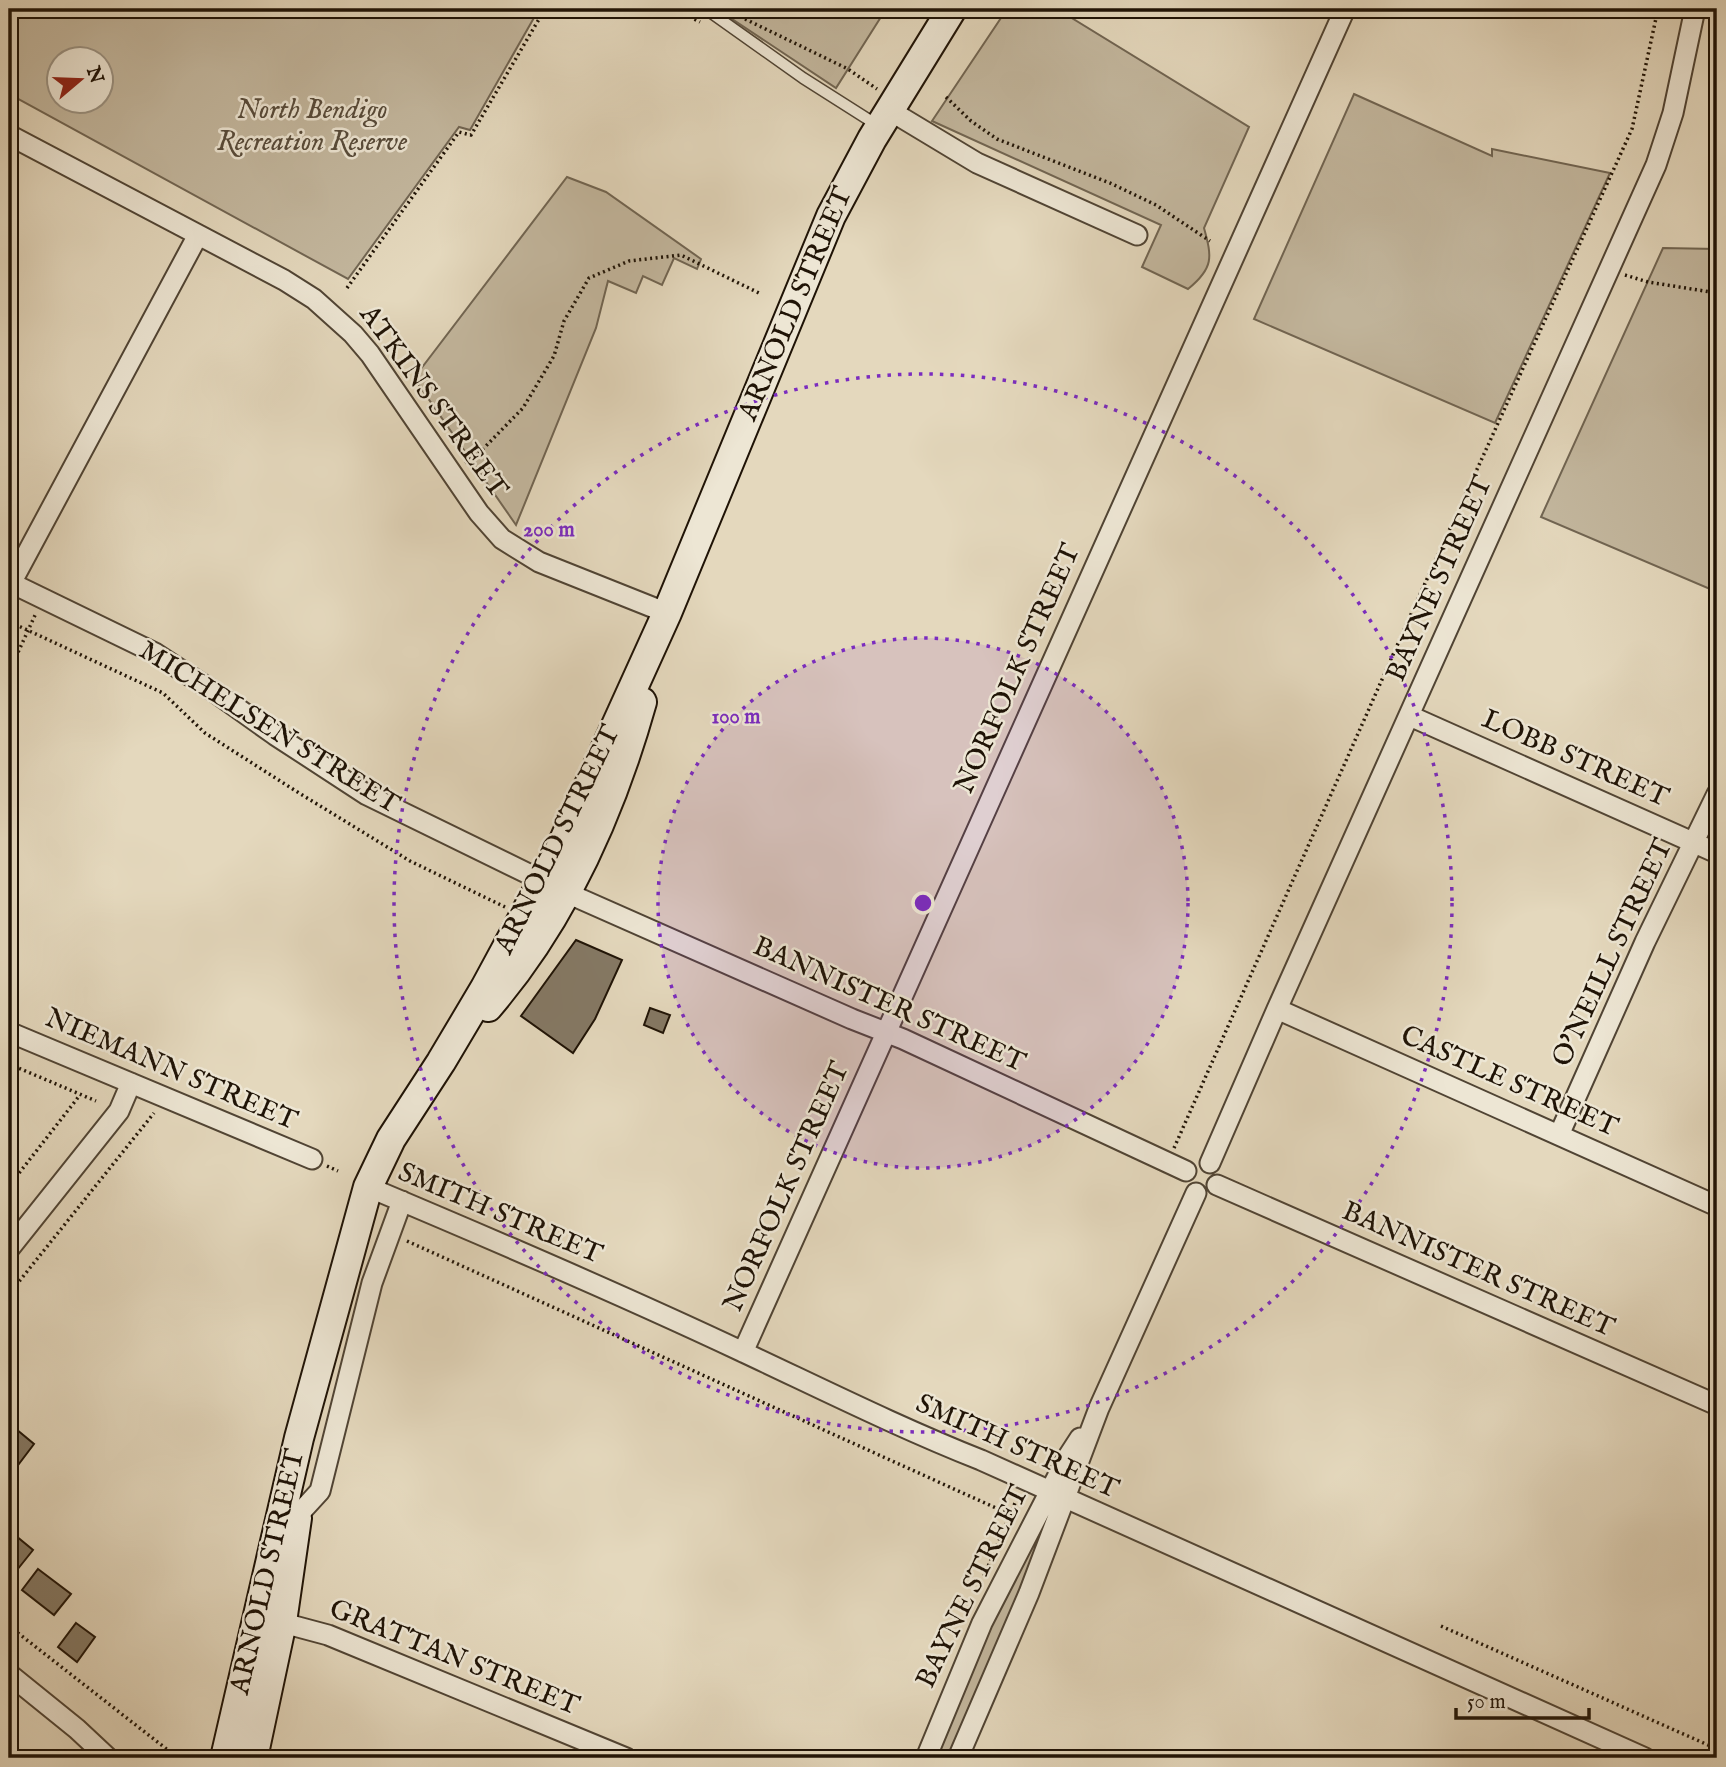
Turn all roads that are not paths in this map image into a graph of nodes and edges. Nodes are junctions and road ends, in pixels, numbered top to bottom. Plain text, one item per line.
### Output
1 (951, 9) edge
2 (1345, 9) edge
3 (1695, 9) edge
4 (710, 12) dead end
5 (888, 112) junction
6 (9, 135) edge
7 (198, 235) junction
8 (1137, 235) dead end
9 (9, 584) edge
10 (667, 613) junction
11 (1410, 716) junction
12 (1717, 794) edge
13 (1695, 843) junction
14 (1717, 853) edge
15 (555, 887) junction
16 (1277, 1009) junction
17 (9, 1032) edge
18 (887, 1033) junction
19 (131, 1083) junction
20 (1559, 1135) junction
21 (312, 1159) dead end
22 (1210, 1163) junction
23 (1186, 1171) junction
24 (1217, 1185) junction
25 (368, 1187) junction
26 (1196, 1193) junction
27 (402, 1201) junction
28 (1717, 1206) edge
29 (9, 1250) edge
30 (743, 1352) junction
31 (315, 1387) junction
32 (1717, 1405) edge
33 (1058, 1495) junction
34 (298, 1515) junction
35 (271, 1620) junction
36 (9, 1674) edge
37 (108, 1758) edge
38 (225, 1758) edge
39 (253, 1758) edge
40 (626, 1758) edge
41 (926, 1758) edge
42 (958, 1758) edge
43 (1645, 1758) edge

1 - 5 main road, ARNOLD STREET
2 - 18 street, NORFOLK STREET
3 - 11 street, BAYNE STREET
4 - 5 lane
5 - 8 street
5 - 10 main road, ARNOLD STREET
6 - 7 street, ATKINS STREET
7 - 9 street
7 - 10 street, ATKINS STREET
9 - 15 street, MICHELSEN STREET
10 - 15 main road, ARNOLD STREET
11 - 13 street, LOBB STREET
11 - 16 street, BAYNE STREET
12 - 13 street, O'NEILL STREET
13 - 14 street, LOBB STREET
13 - 20 street, O'NEILL STREET
15 - 18 street, BANNISTER STREET
15 - 25 main road, ARNOLD STREET
16 - 20 street, CASTLE STREET
16 - 22 street, BAYNE STREET
17 - 19 street, NIEMANN STREET
18 - 23 street, BANNISTER STREET
18 - 30 street, NORFOLK STREET
19 - 21 street, NIEMANN STREET
19 - 29 street
20 - 28 street, CASTLE STREET
22 - 23 street
22 - 24 street
23 - 26 street
24 - 26 street
24 - 32 street, BANNISTER STREET
25 - 27 street, SMITH STREET
25 - 31 main road, ARNOLD STREET
26 - 33 street, BAYNE STREET
27 - 30 street, SMITH STREET
27 - 34 street, ARNOLD STREET
30 - 33 street, SMITH STREET
31 - 34 main road, ARNOLD STREET
31 - 35 main road, ARNOLD STREET
33 - 41 street, BAYNE STREET
33 - 42 street, BAYNE STREET
33 - 43 street, SMITH STREET
34 - 35 main road, ARNOLD STREET
35 - 38 main road, ARNOLD STREET
35 - 39 main road, ARNOLD STREET
35 - 40 street, GRATTAN STREET
36 - 37 street

